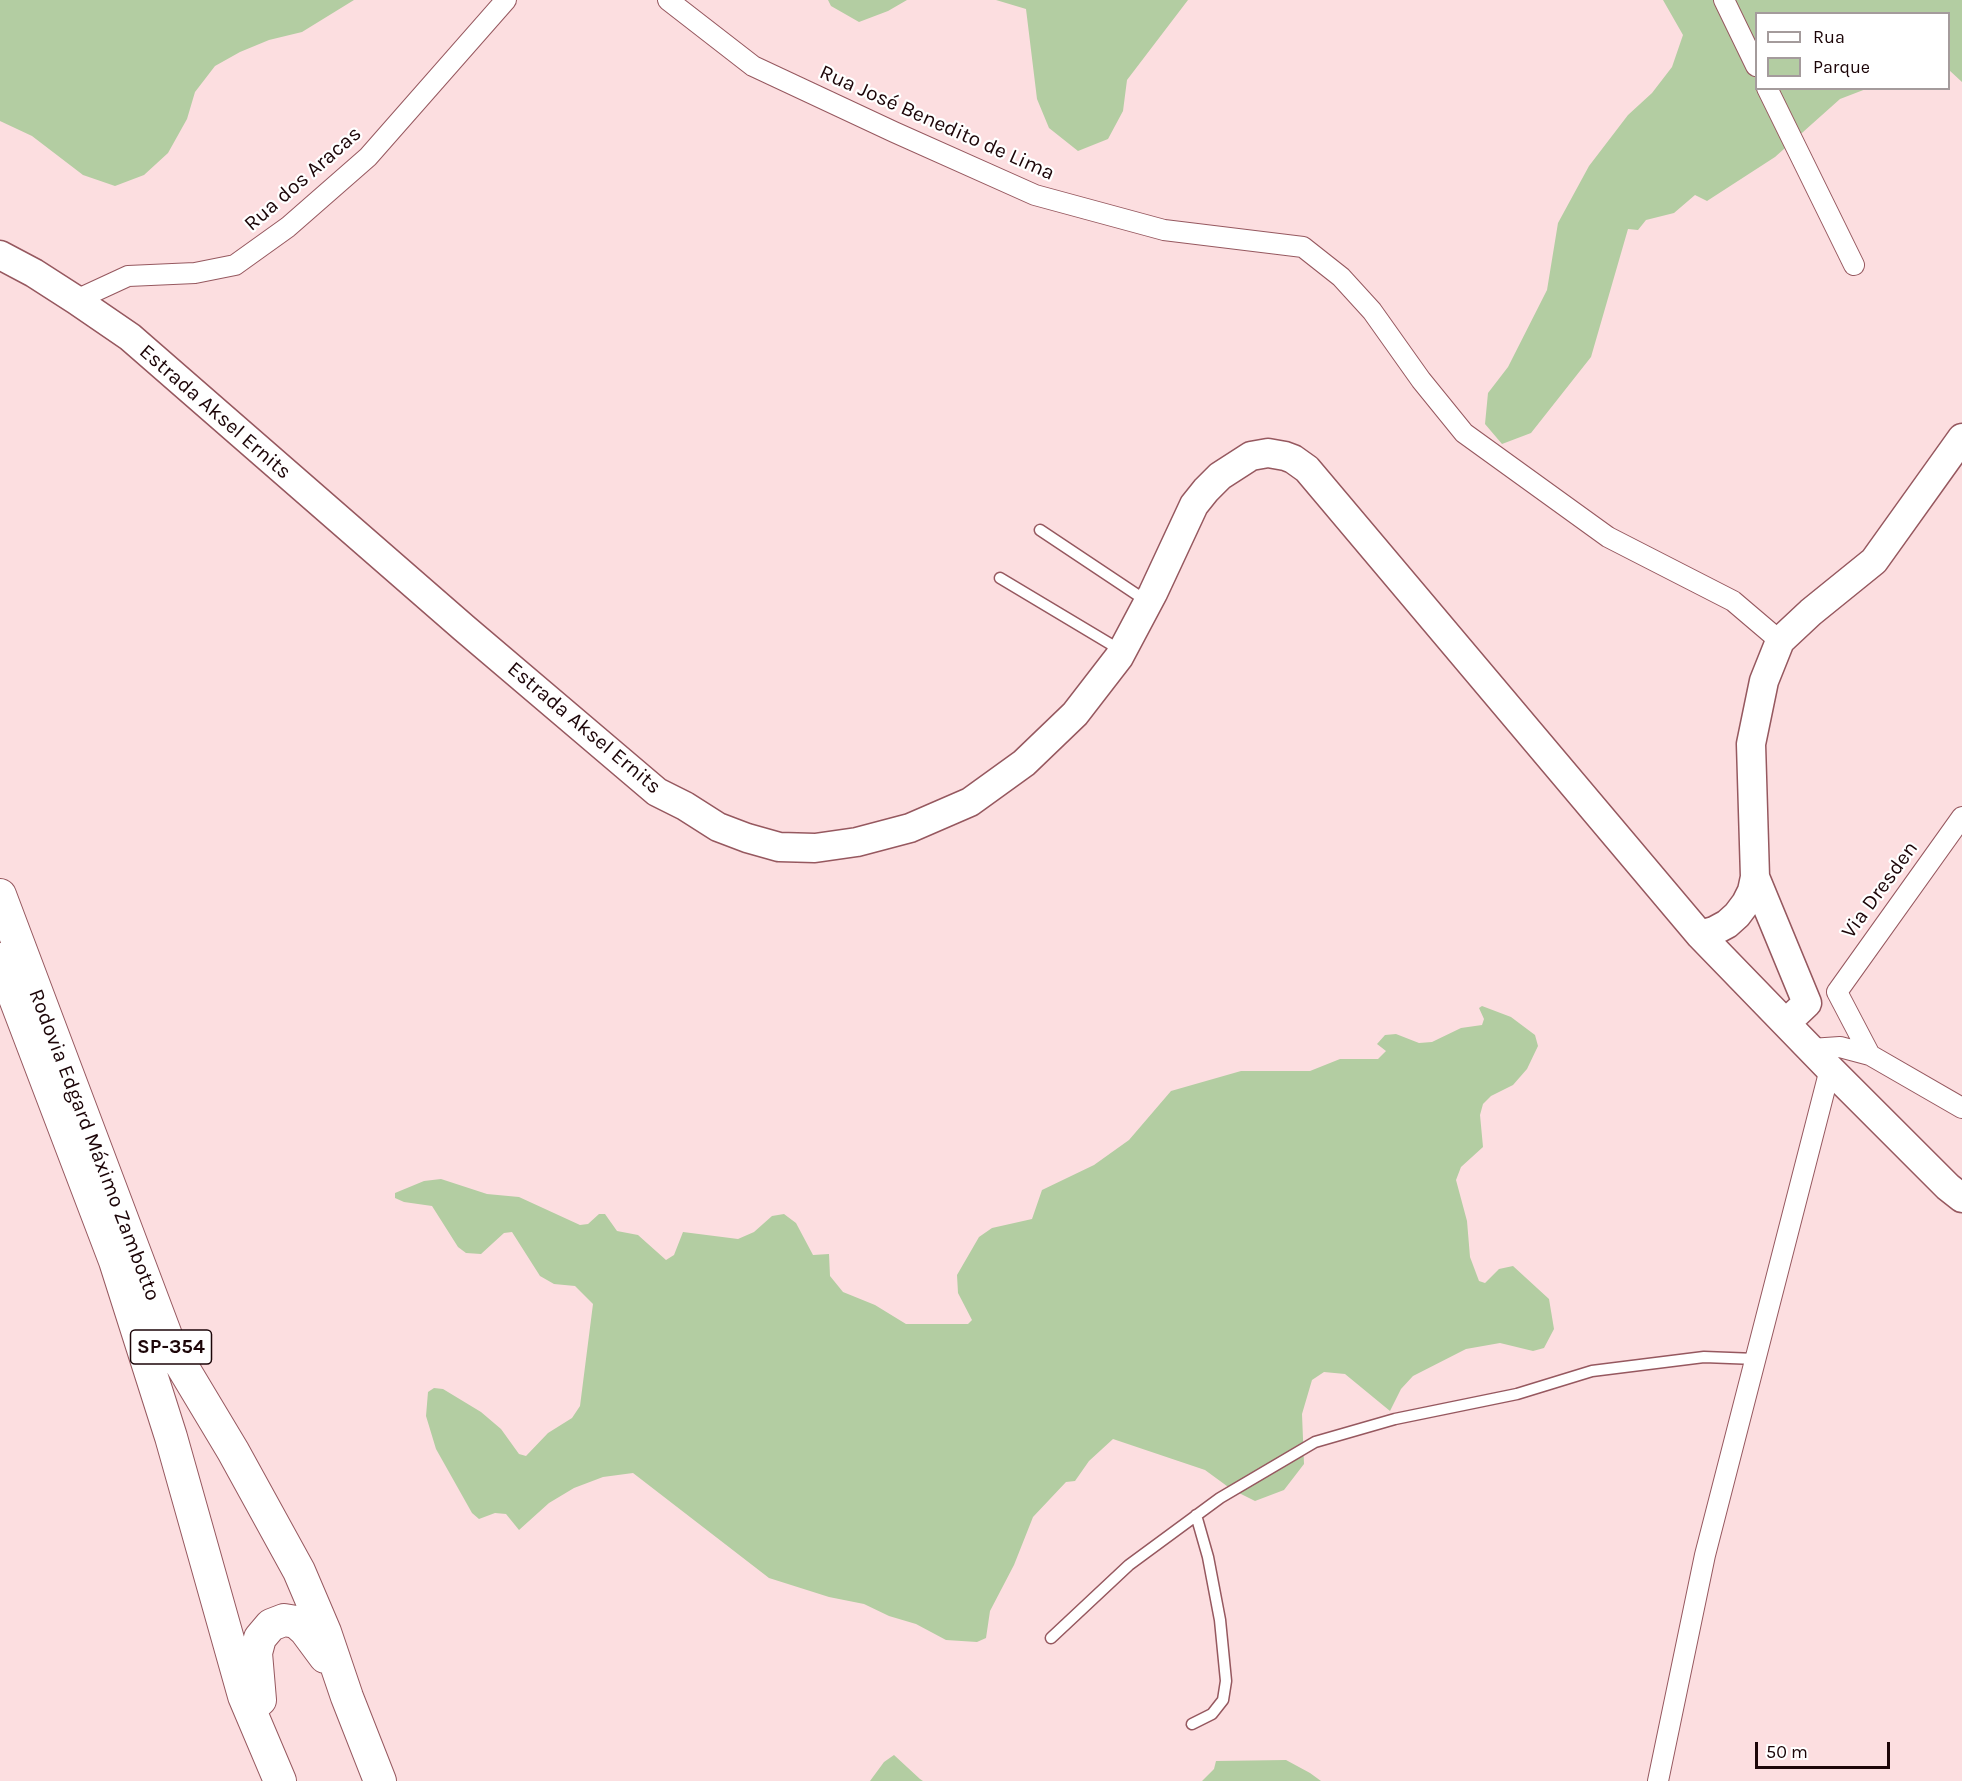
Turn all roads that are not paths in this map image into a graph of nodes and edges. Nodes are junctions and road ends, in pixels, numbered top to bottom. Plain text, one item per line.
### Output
1 (506, 0) edge
2 (668, 0) edge
3 (1724, 0) edge
4 (1755, 64) edge
5 (1768, 90) edge
6 (0, 255) edge
7 (1854, 265) dead end
8 (76, 300) junction
9 (1962, 438) edge
10 (1040, 530) dead end
11 (1000, 578) dead end
12 (1148, 602) junction
13 (1780, 641) junction
14 (1122, 651) junction
15 (1962, 817) edge
16 (1755, 877) junction
17 (0, 895) edge
18 (1700, 935) junction
19 (0, 959) edge
20 (1837, 992) junction
21 (1807, 1003) junction
22 (1786, 1023) junction
23 (1870, 1055) junction
24 (1821, 1059) junction
25 (1962, 1108) edge
26 (1962, 1198) edge
27 (1756, 1359) junction
28 (1196, 1515) junction
29 (1051, 1638) dead end
30 (347, 1697) junction
31 (1192, 1724) dead end
32 (276, 1770) edge
33 (380, 1781) edge
34 (1659, 1781) edge

1 - 8 street, Rua dos Aracas
2 - 13 street, Rua José Benedito de Lima
3 - 4 street
5 - 7 street
6 - 8 street, Estrada Aksel Ernits
8 - 14 street, Estrada Aksel Ernits
9 - 13 street
10 - 12 lane
11 - 14 lane
12 - 14 street, Estrada Aksel Ernits
12 - 18 street, Estrada Aksel Ernits
13 - 16 street
15 - 20 street, Via Dresden
16 - 18 street
16 - 21 street
17 - 30 main road, Rodovia Edgard Máximo Zambotto / SP-354
18 - 22 street, Estrada Aksel Ernits
19 - 32 main road, Rodovia Edgard Máximo Zambotto / SP-354
20 - 21 street
20 - 23 street
21 - 22 street
22 - 24 street
23 - 24 street
23 - 25 street
24 - 26 street
24 - 27 street
27 - 28 lane
27 - 34 street
28 - 29 lane
28 - 31 lane
30 - 32 main road
30 - 33 main road, Rodovia Edgard Máximo Zambotto / SP-354

